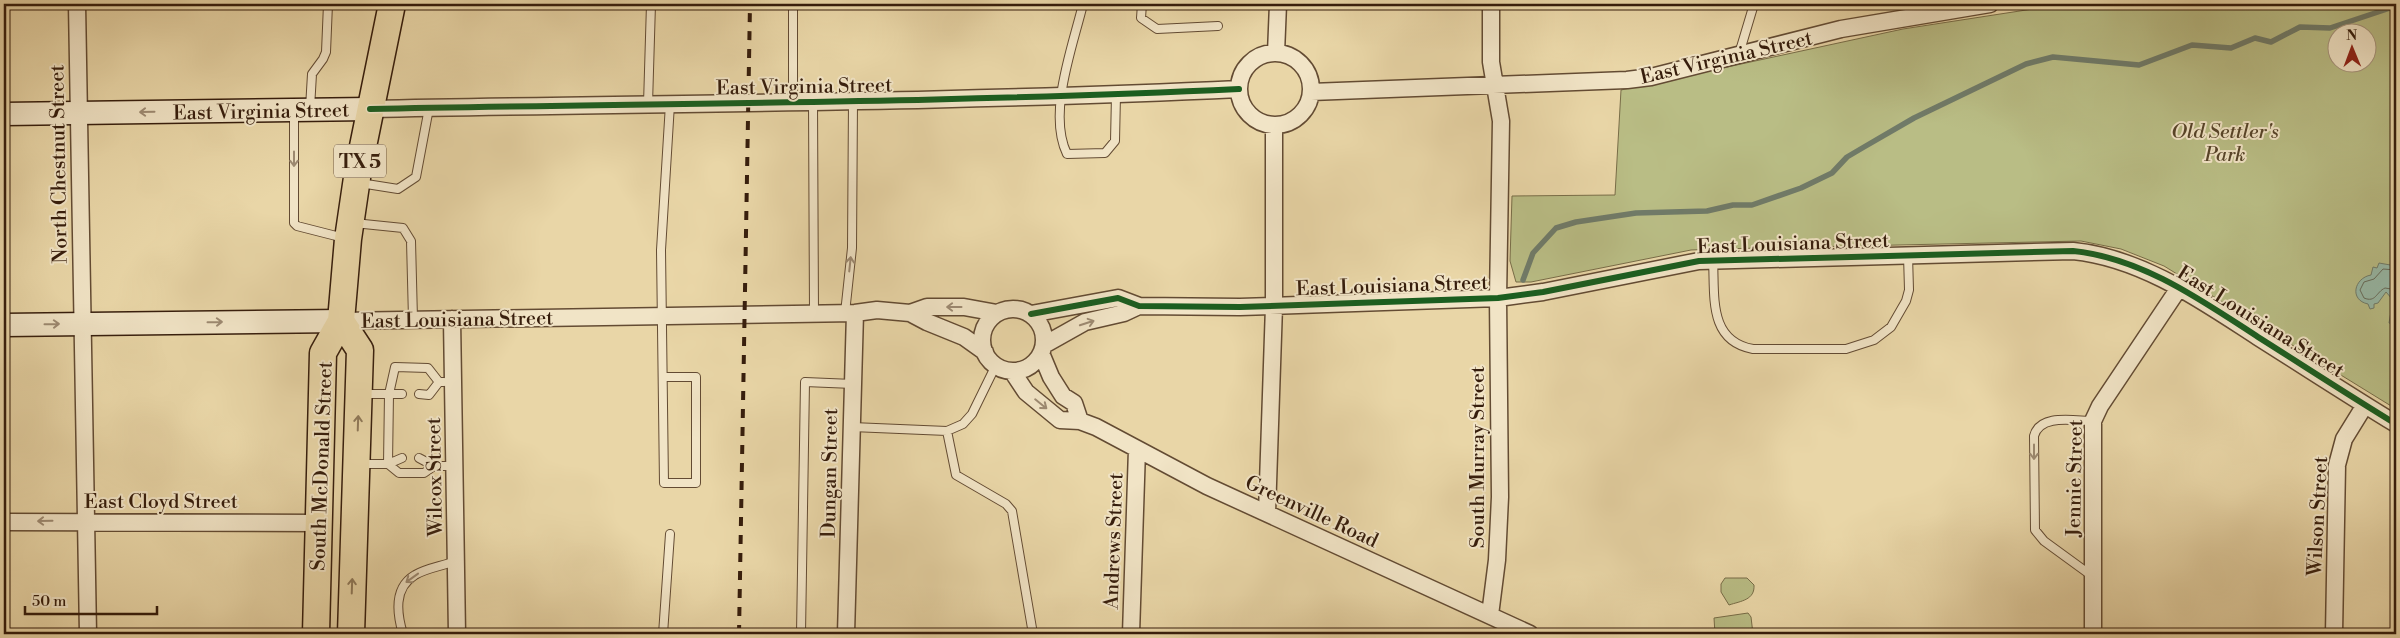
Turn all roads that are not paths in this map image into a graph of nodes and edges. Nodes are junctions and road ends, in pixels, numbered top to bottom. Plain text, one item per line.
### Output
1 (77, 4) edge
2 (328, 4) edge
3 (392, 4) edge
4 (651, 4) edge
5 (793, 4) edge
6 (1083, 4) edge
7 (1142, 4) edge
8 (1278, 4) edge
9 (1491, 4) edge
10 (1754, 4) edge
11 (1990, 4) edge
12 (1218, 26) dead end
13 (1276, 53) junction
14 (1738, 56) junction
15 (1494, 84) junction
16 (1238, 89) junction
17 (1311, 92) junction
18 (1116, 95) junction
19 (1061, 96) junction
20 (813, 102) junction
21 (853, 102) junction
22 (793, 103) junction
23 (648, 104) junction
24 (670, 104) junction
25 (429, 108) junction
26 (370, 109) junction
27 (302, 110) junction
28 (4, 114) edge
29 (78, 114) junction
30 (1274, 125) junction
31 (356, 183) junction
32 (349, 230) junction
33 (1908, 255) junction
34 (1713, 260) junction
35 (2179, 288) junction
36 (1498, 298) junction
37 (1139, 306) junction
38 (1274, 306) junction
39 (814, 313) junction
40 (850, 313) junction
41 (910, 313) junction
42 (997, 313) junction
43 (1031, 314) junction
44 (663, 316) junction
45 (414, 319) junction
46 (452, 319) junction
47 (341, 321) junction
48 (81, 323) junction
49 (4, 325) edge
50 (1043, 349) junction
51 (985, 352) junction
52 (996, 365) junction
53 (1012, 370) junction
54 (664, 377) junction
55 (446, 382) junction
56 (852, 384) junction
57 (359, 394) junction
58 (390, 394) junction
59 (402, 394) dead end
60 (420, 394) dead end
61 (2365, 405) junction
62 (1080, 421) junction
63 (2093, 421) junction
64 (2396, 424) edge
65 (852, 427) junction
66 (947, 431) junction
67 (1137, 449) junction
68 (402, 458) dead end
69 (419, 458) dead end
70 (356, 464) junction
71 (388, 464) junction
72 (434, 466) junction
73 (455, 466) junction
74 (1267, 514) junction
75 (85, 521) junction
76 (4, 522) edge
77 (319, 523) junction
78 (670, 534) dead end
79 (457, 560) junction
80 (2094, 578) junction
81 (1490, 615) junction
82 (88, 634) edge
83 (316, 634) edge
84 (351, 634) edge
85 (403, 634) edge
86 (457, 634) edge
87 (663, 634) edge
88 (801, 634) edge
89 (846, 634) edge
90 (1033, 634) edge
91 (1131, 634) edge
92 (1530, 634) edge
93 (2093, 634) edge
94 (2334, 634) edge

1 - 29 street, North Chestnut Street
2 - 27 lane
3 - 26 main road, TX 5
4 - 23 lane
5 - 22 lane
6 - 19 lane
7 - 12 lane
8 - 13 street
9 - 15 street, South Murray Street
10 - 14 lane
11 - 14 street, East Virginia Street
13 - 16 street
13 - 17 street
14 - 15 street, East Virginia Street
15 - 17 street, East Virginia Street
15 - 36 street, South Murray Street
16 - 18 street, East Virginia Street
16 - 30 street
17 - 30 street
18 - 19 street, East Virginia Street
18 - 19 lane
19 - 21 street, East Virginia Street
20 - 21 street, East Virginia Street
20 - 22 street, East Virginia Street
20 - 39 lane
40 -> 21 lane
22 - 24 street, East Virginia Street
23 - 24 street, East Virginia Street
23 - 25 street, East Virginia Street
24 - 44 lane
25 - 26 street, East Virginia Street
25 - 31 lane
26 - 27 main road, East Virginia Street
26 - 31 main road, TX 5
27 -> 29 main road, East Virginia Street
27 -> 32 lane
28 - 29 main road, East Virginia Street
29 - 48 street, North Chestnut Street
30 - 38 street
31 - 32 main road, TX 5
32 - 45 lane
32 - 47 main road, TX 5
33 - 34 street, East Louisiana Street
33 - 34 lane
33 - 35 street, East Louisiana Street
34 - 36 street, East Louisiana Street
35 - 61 street, East Louisiana Street
35 - 63 street, Jennie Street
36 - 38 street, East Louisiana Street
36 - 81 street, South Murray Street
37 - 38 street, East Louisiana Street
37 - 43 street, East Louisiana Street
50 -> 37 street, East Louisiana Street
38 - 74 street
39 - 40 street, East Louisiana Street
39 - 44 street, East Louisiana Street
40 - 41 street, East Louisiana Street
40 - 56 street, Dungan Street
42 -> 41 street, East Louisiana Street
41 - 51 street, East Louisiana Street
42 - 43 street
42 - 51 street
43 - 50 street
44 - 46 street, East Louisiana Street
44 - 54 lane
45 - 46 street, East Louisiana Street
45 - 47 street, East Louisiana Street
46 - 55 street, Wilcox Street
48 -> 47 main road, East Louisiana Street
47 - 57 main road, South McDonald Street
47 - 77 main road, South McDonald Street / TX 5
49 -> 48 main road, East Louisiana Street
48 - 75 street, North Chestnut Street
50 - 53 street
50 - 62 street
51 - 52 street
52 - 53 street
52 - 66 lane
53 -> 62 street, Greenville Road
54 - 54 lane
55 - 58 lane
55 - 60 lane
55 - 73 street, Wilcox Street
56 - 65 street, Dungan Street
56 - 88 lane
57 - 58 lane
70 -> 57 main road, South McDonald Street
58 - 59 lane
58 - 71 lane
61 - 64 street, East Louisiana Street
61 - 94 street, Wilson Street
62 - 67 street, Greenville Road
63 - 80 street, Jennie Street
63 -> 80 lane
65 - 66 lane
65 - 89 street, Dungan Street
66 - 90 lane
67 - 74 street, Greenville Road
67 - 91 street, Andrews Street
68 - 71 lane
69 - 72 lane
70 - 71 lane
84 -> 70 main road, South McDonald Street
71 - 72 lane
72 - 73 lane
73 - 79 street, Wilcox Street
74 - 81 street, Greenville Road
75 -> 76 street, East Cloyd Street
75 - 77 street, East Cloyd Street
75 - 82 street, North Chestnut Street
77 - 83 main road, South McDonald Street / TX 5
78 - 87 lane
79 -> 85 lane
79 - 86 street, Wilcox Street
80 - 93 street, Jennie Street
81 - 92 street, Greenville Road

